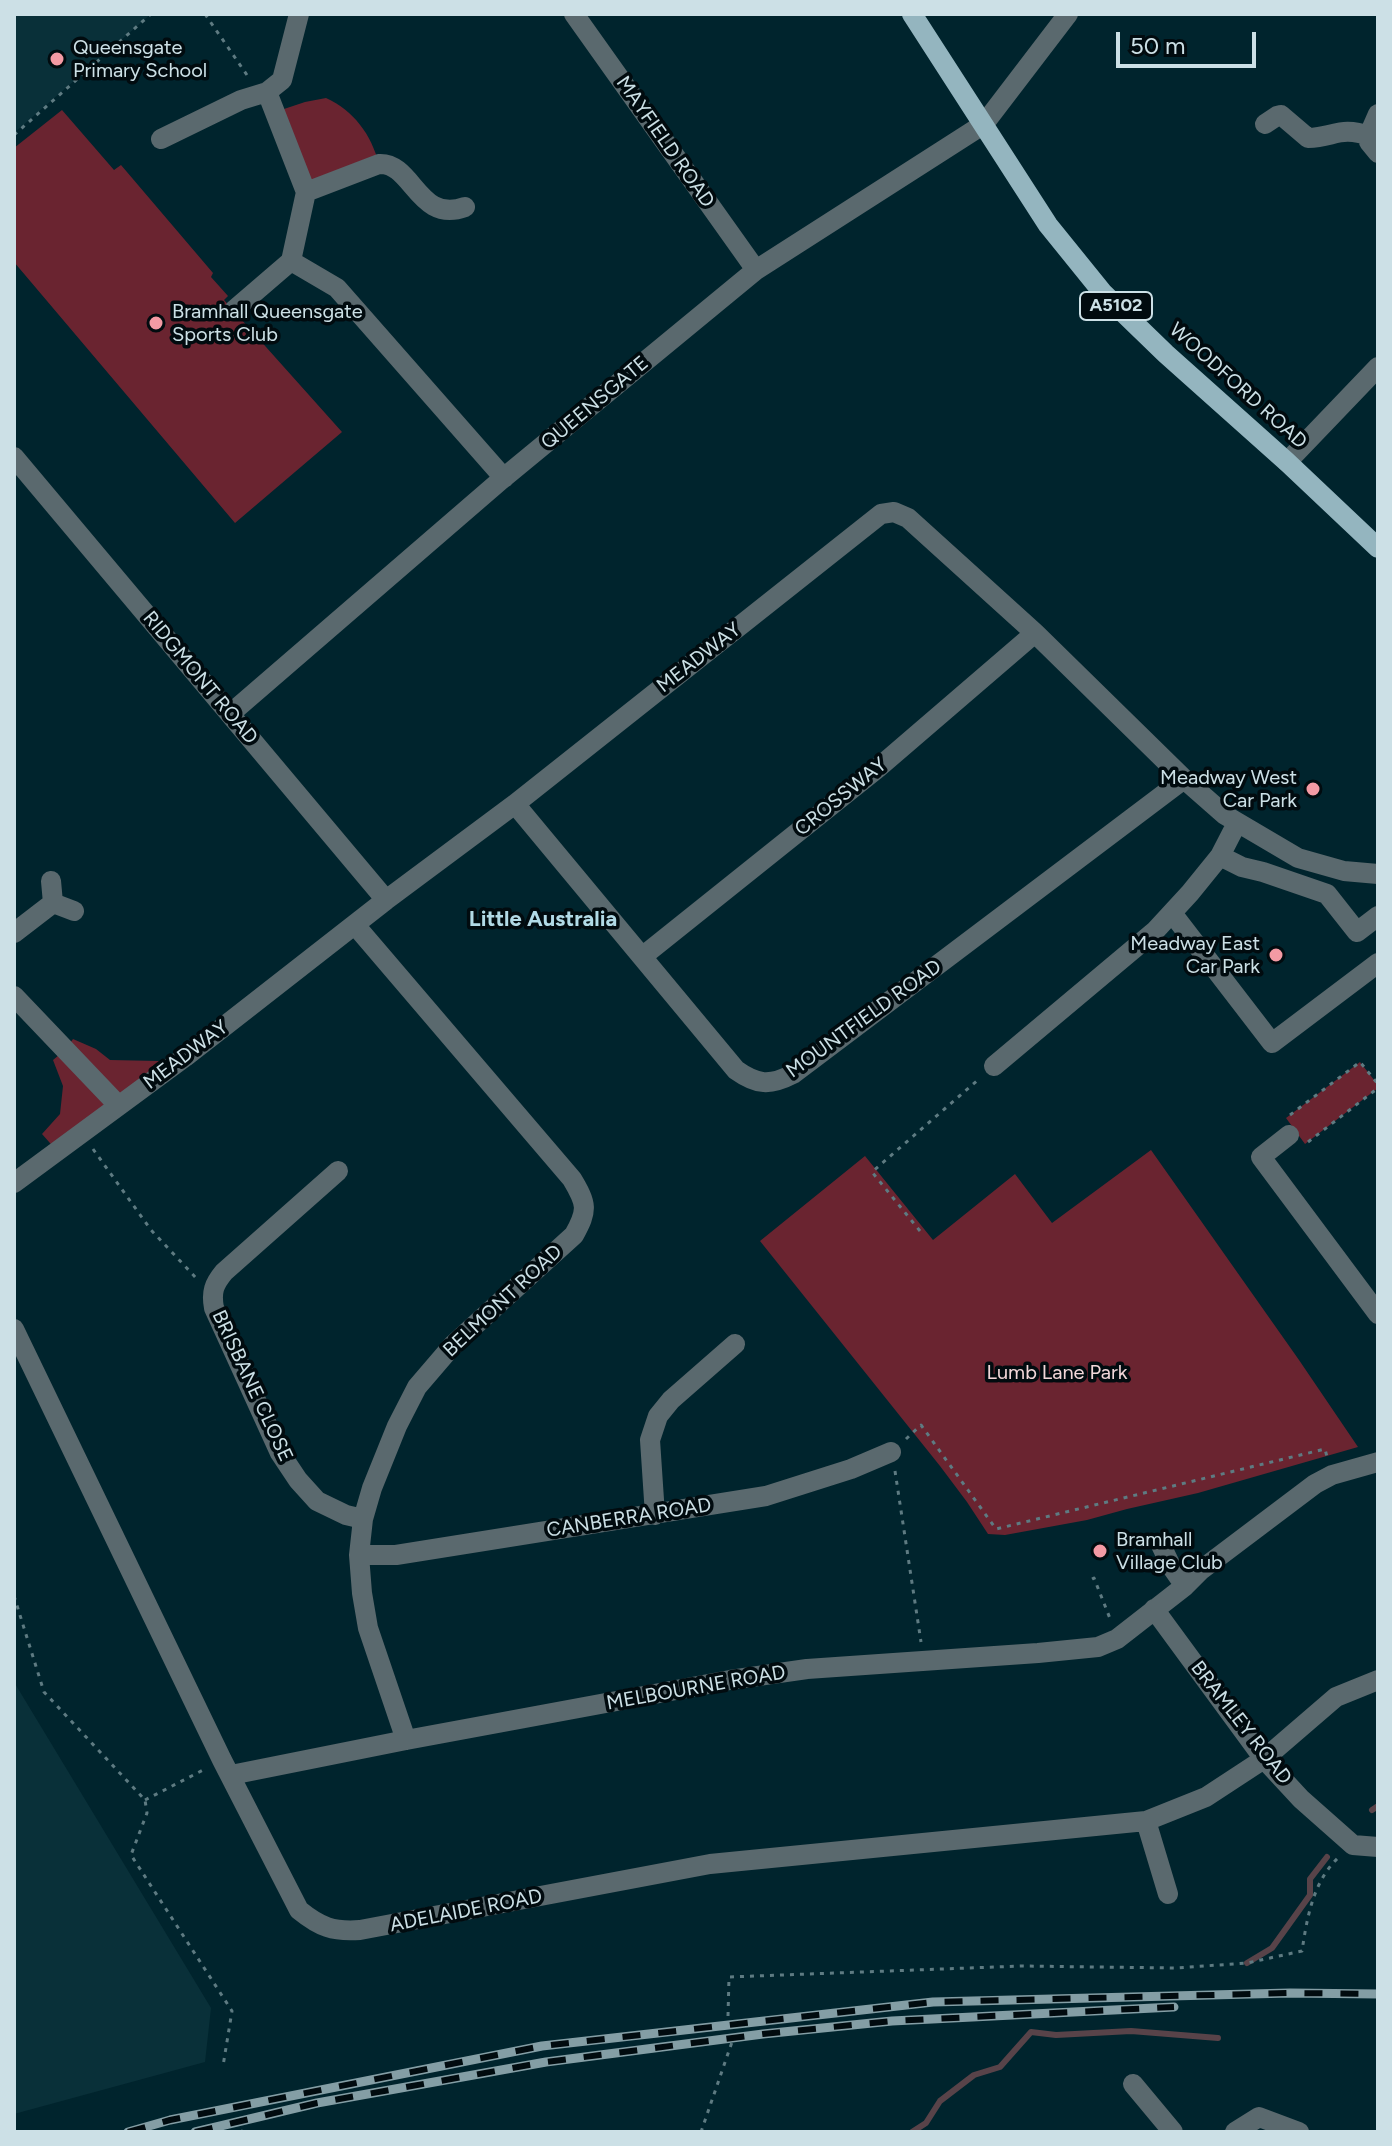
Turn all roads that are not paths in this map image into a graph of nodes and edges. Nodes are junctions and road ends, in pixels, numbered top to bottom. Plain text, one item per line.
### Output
1 (299, 14) edge
2 (574, 14) edge
3 (912, 14) edge
4 (1068, 14) edge
5 (264, 93) junction
6 (1378, 115) edge
7 (984, 124) junction
8 (1265, 124) dead end
9 (161, 139) dead end
10 (1374, 145) edge
11 (306, 192) junction
12 (465, 207) dead end
13 (291, 261) junction
14 (756, 270) junction
15 (234, 310) dead end
16 (1378, 367) edge
17 (14, 457) edge
18 (1287, 462) junction
19 (504, 478) junction
20 (1378, 548) edge
21 (1035, 633) junction
22 (230, 714) junction
23 (1184, 779) junction
24 (515, 804) junction
25 (1237, 823) junction
26 (1220, 856) junction
27 (1378, 874) edge
28 (51, 881) dead end
29 (386, 900) junction
30 (53, 903) junction
31 (74, 911) dead end
32 (1172, 913) junction
33 (1378, 916) edge
34 (355, 925) junction
35 (1357, 932) junction
36 (14, 933) edge
37 (643, 956) junction
38 (1378, 962) edge
39 (14, 996) edge
40 (994, 1066) road end
41 (118, 1105) junction
42 (1292, 1130) road end
43 (338, 1171) dead end
44 (14, 1183) edge
45 (1378, 1314) edge
46 (14, 1329) edge
47 (735, 1344) dead end
48 (891, 1452) road end
49 (1378, 1462) edge
50 (655, 1515) junction
51 (363, 1519) junction
52 (1160, 1543) dead end
53 (359, 1555) junction
54 (1185, 1586) junction
55 (1154, 1609) junction
56 (1378, 1680) edge
57 (406, 1740) junction
58 (1264, 1759) junction
59 (226, 1768) junction
60 (1146, 1821) junction
61 (1378, 1847) edge
62 (1168, 1894) dead end
63 (1133, 2084) dead end
64 (1173, 2132) edge
65 (1235, 2132) edge
66 (1299, 2132) edge

1 - 5 street
2 - 14 street, MAYFIELD ROAD
3 - 7 main road, WOODFORD ROAD / A5102
4 - 7 street, QUEENSGATE
5 - 9 street
5 - 11 street
6 - 10 street
7 - 14 street, QUEENSGATE
7 - 18 main road, WOODFORD ROAD / A5102
8 - 10 street
11 - 12 street
11 - 13 street
13 - 15 street
13 - 19 street
14 - 19 street, QUEENSGATE
16 - 18 street
17 - 22 street, RIDGMONT ROAD
18 - 20 main road, WOODFORD ROAD / A5102
19 - 22 street, QUEENSGATE
21 - 23 street, MEADWAY
21 - 24 street, MEADWAY
21 - 37 street, CROSSWAY
22 - 29 street, RIDGMONT ROAD
23 - 25 street, MEADWAY
23 - 37 street, MOUNTFIELD ROAD
24 - 29 street, MEADWAY
24 - 37 street, MOUNTFIELD ROAD
25 - 26 street
25 - 27 street, MEADWAY
26 - 32 street
26 - 35 street
28 - 30 street
29 - 34 street, MEADWAY
30 - 31 street
30 - 36 street
32 - 38 street
32 - 40 street
33 - 35 street
34 - 41 street, MEADWAY
34 - 51 street, BELMONT ROAD
35 - 38 street
39 - 41 street
41 - 44 street, MEADWAY
42 - 45 street
43 - 51 street, BRISBANE CLOSE
46 - 59 street, ADELAIDE ROAD
47 - 50 street
48 - 50 street, CANBERRA ROAD
49 - 54 street, MELBOURNE ROAD
50 - 53 street, CANBERRA ROAD
51 - 53 street, BELMONT ROAD
52 - 54 street
53 - 57 street, BELMONT ROAD
54 - 55 street, MELBOURNE ROAD
55 - 57 street, MELBOURNE ROAD
55 - 58 street, BRAMLEY ROAD
56 - 58 street, ADELAIDE ROAD
57 - 59 street, MELBOURNE ROAD
58 - 60 street, ADELAIDE ROAD
58 - 61 street, BRAMLEY ROAD
59 - 60 street, ADELAIDE ROAD
60 - 62 street
63 - 64 street
65 - 66 street

